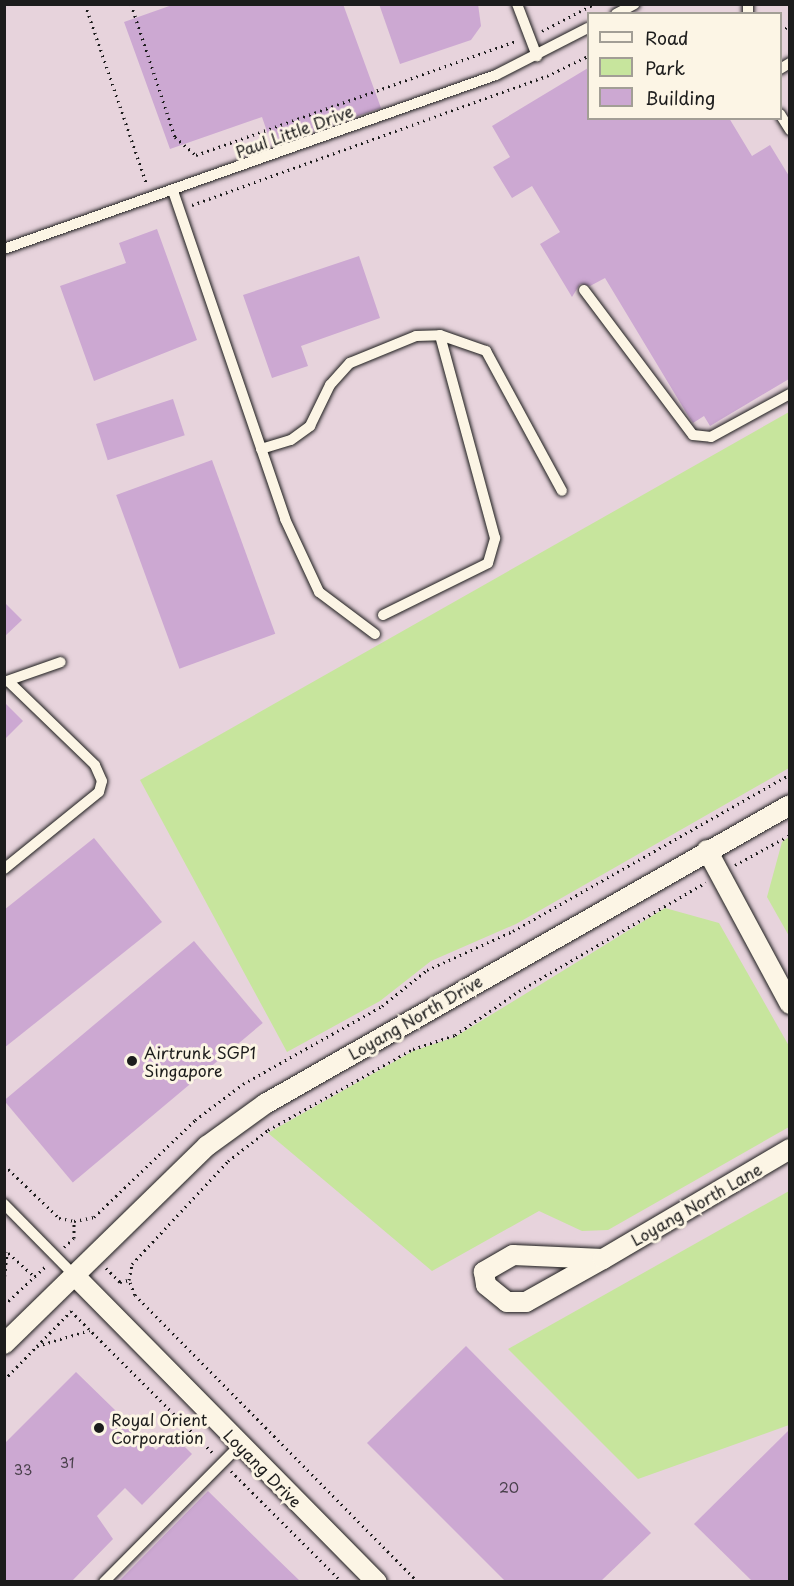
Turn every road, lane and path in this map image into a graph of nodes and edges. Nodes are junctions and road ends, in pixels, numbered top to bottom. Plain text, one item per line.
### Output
1 (85, 4) edge
2 (131, 4) edge
3 (517, 4) edge
4 (594, 4) edge
5 (635, 4) edge
6 (620, 12) edge
7 (587, 29) edge
8 (530, 37) junction
9 (537, 56) junction
10 (587, 56) edge
11 (173, 191) junction
12 (152, 198) junction
13 (179, 209) junction
14 (4, 249) edge
15 (584, 290) dead end
16 (440, 335) junction
17 (789, 394) edge
18 (261, 449) junction
19 (562, 491) dead end
20 (383, 615) dead end
21 (375, 634) dead end
22 (61, 662) dead end
23 (6, 682) edge
24 (789, 805) edge
25 (789, 835) edge
26 (707, 850) junction
27 (4, 869) edge
28 (720, 874) junction
29 (789, 1004) edge
30 (789, 1149) edge
31 (4, 1165) edge
32 (4, 1204) edge
33 (74, 1221) dead end
34 (6, 1251) edge
35 (603, 1259) junction
36 (75, 1276) junction
37 (4, 1282) edge
38 (4, 1305) edge
39 (90, 1330) junction
40 (4, 1344) edge
41 (37, 1346) junction
42 (4, 1380) edge
43 (240, 1445) junction
44 (223, 1463) junction
45 (104, 1581) edge
46 (342, 1581) edge
47 (376, 1581) edge
48 (418, 1581) edge

1 - 12 path
2 - 8 path
3 - 8 lane
4 - 8 path
5 - 6 lane
7 - 9 lane, Paul Little Drive
8 - 9 lane
9 - 11 lane, Paul Little Drive
10 - 13 path
11 - 12 lane, Paul Little Drive
11 - 13 lane
12 - 14 lane, Paul Little Drive
13 - 18 lane
15 - 17 lane
16 - 18 lane
16 - 19 lane
16 - 20 lane
18 - 21 lane
22 - 23 lane
23 - 27 lane
24 - 26 street, Loyang North Drive
25 - 28 path
26 - 28 street
26 - 36 street, Loyang North Drive
28 - 29 street
28 - 48 path
30 - 35 street, Loyang North Lane
31 - 33 path
32 - 36 lane, Loyang Drive
34 - 37 path
34 - 38 path
35 - 35 street, Loyang North Lane
36 - 40 street
36 - 43 street, Loyang Drive
39 - 41 path
39 - 41 path
39 - 44 path
41 - 42 path
43 - 44 lane
43 - 47 street, Loyang Drive
44 - 45 lane
44 - 46 path

